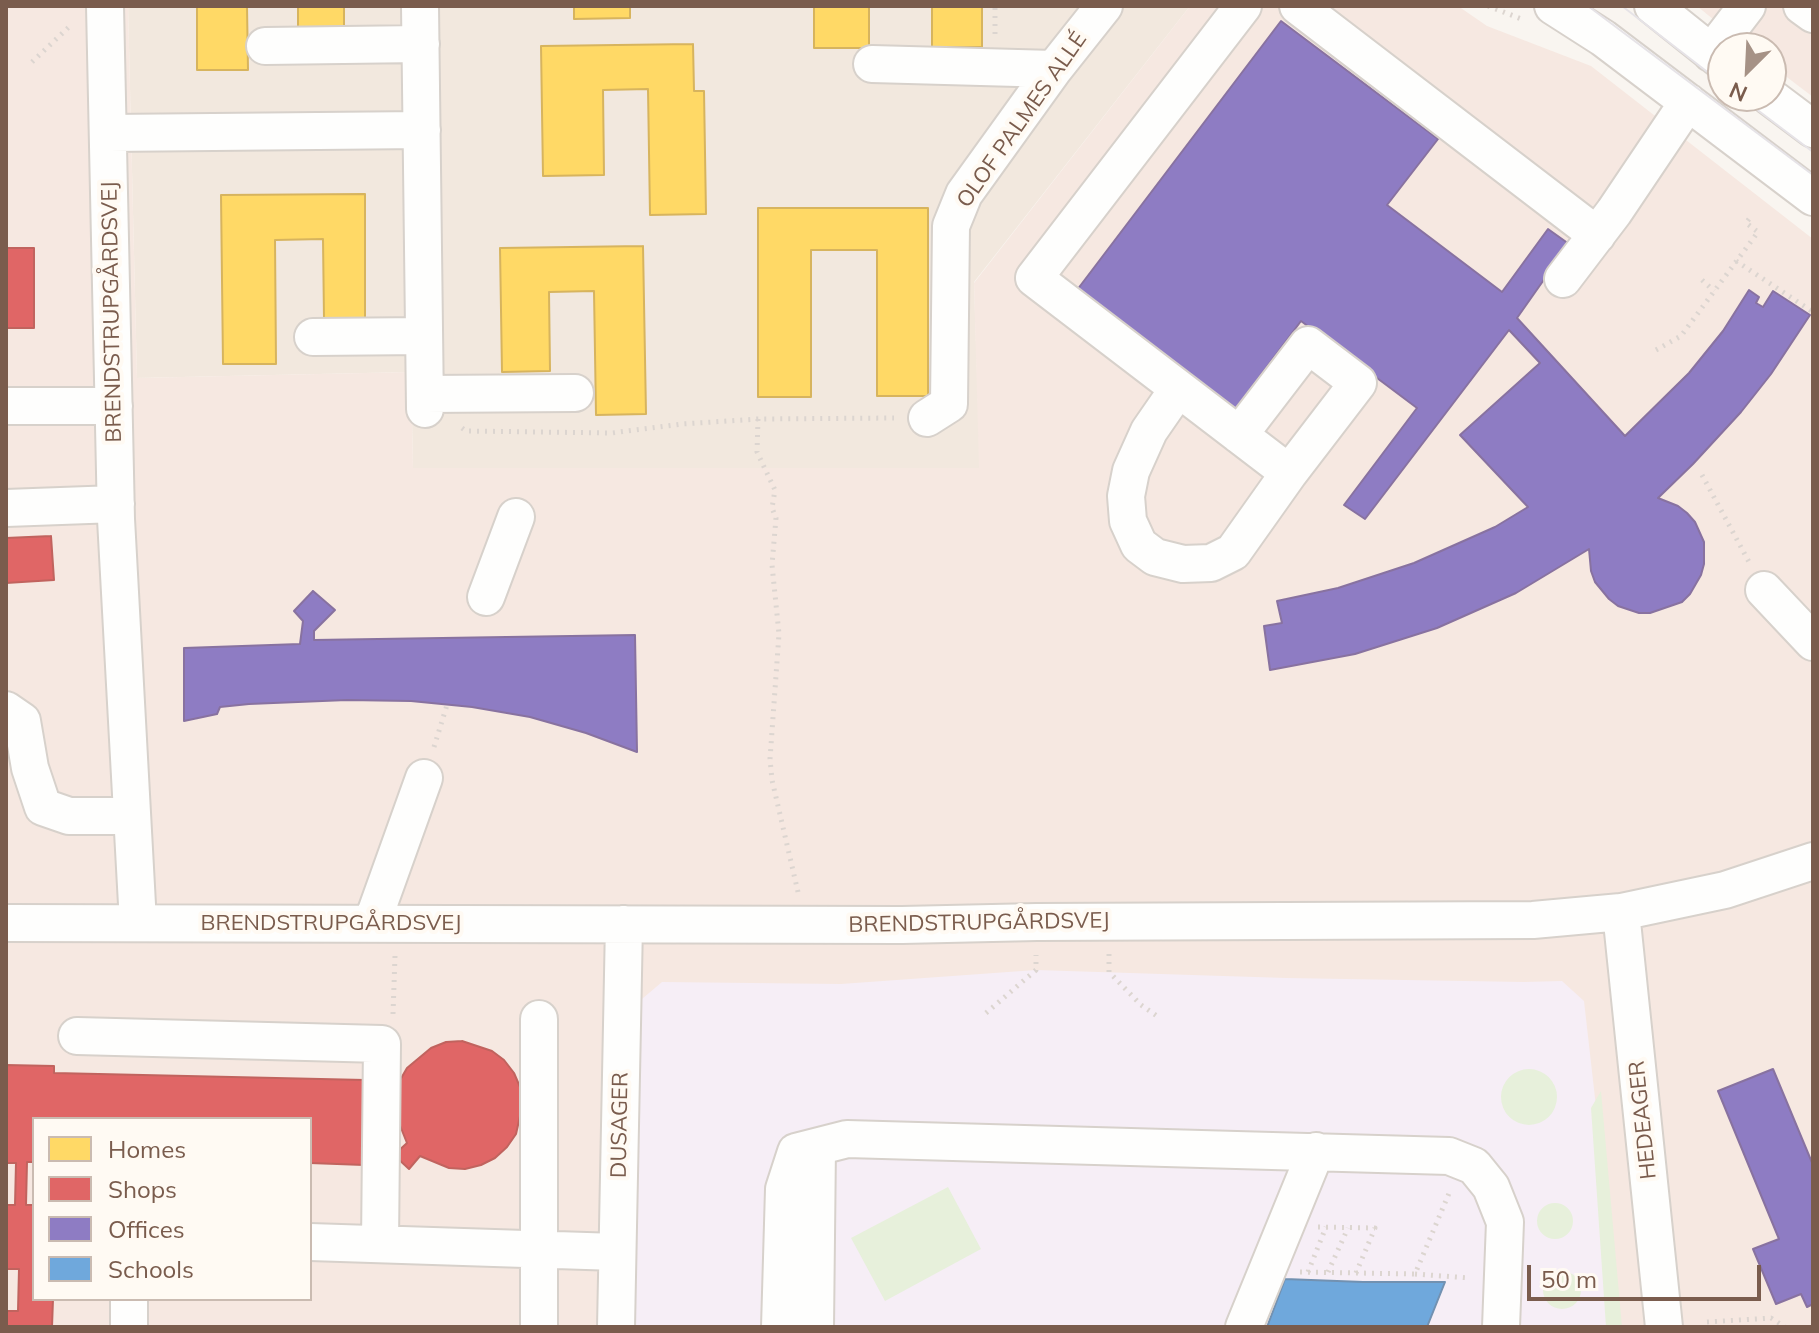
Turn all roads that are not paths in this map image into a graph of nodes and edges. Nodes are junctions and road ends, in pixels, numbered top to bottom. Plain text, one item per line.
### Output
1 (420, 6) edge
2 (1104, 6) edge
3 (1243, 6) edge
4 (1298, 6) edge
5 (1553, 6) edge
6 (1653, 6) edge
7 (1747, 6) edge
8 (1802, 6) edge
9 (96, 11) edge
10 (1813, 14) edge
11 (1732, 32) edge
12 (421, 44) junction
13 (265, 46) dead end
14 (1707, 49) edge
15 (872, 64) dead end
16 (1054, 69) junction
17 (1688, 102) junction
18 (1787, 110) edge
19 (1813, 129) edge
20 (422, 130) junction
21 (109, 133) junction
22 (1813, 197) edge
23 (1597, 235) junction
24 (1563, 279) dead end
25 (424, 336) junction
26 (313, 337) dead end
27 (1178, 389) junction
28 (575, 393) dead end
29 (6, 406) edge
30 (114, 406) junction
31 (927, 418) road end
32 (1239, 435) junction
33 (1289, 473) junction
34 (116, 504) junction
35 (6, 508) edge
36 (516, 517) dead end
37 (1764, 590) road end
38 (486, 597) dead end
39 (1813, 642) edge
40 (6, 710) edge
41 (424, 778) road end
42 (132, 816) junction
43 (1813, 861) edge
44 (1621, 912) junction
45 (6, 923) edge
46 (138, 923) junction
47 (384, 923) junction
48 (624, 924) junction
49 (539, 1019) dead end
50 (77, 1036) dead end
51 (817, 1147) junction
52 (1316, 1151) junction
53 (312, 1242) edge
54 (380, 1244) junction
55 (538, 1248) junction
56 (617, 1252) junction
57 (129, 1301) edge
58 (129, 1327) edge
59 (539, 1327) edge
60 (616, 1327) edge
61 (780, 1327) edge
62 (815, 1327) edge
63 (1244, 1327) edge
64 (1501, 1327) edge
65 (1664, 1327) edge

1 - 12 street
2 - 16 street, OLOF PALMES ALLÉ
3 - 27 street
4 - 23 street
5 - 17 street
6 - 14 street
7 - 11 street
8 - 10 street
9 - 21 street, BRENDSTRUPGÅRDSVEJ
12 - 13 street
12 - 20 street
15 - 16 street
16 - 31 street, OLOF PALMES ALLÉ
17 - 22 street
17 - 23 street
18 - 19 street
20 - 21 street
20 - 25 street
21 - 30 street, BRENDSTRUPGÅRDSVEJ
23 - 24 street
25 - 26 street
25 - 28 street
27 - 32 street
27 - 33 street
29 - 30 street
30 - 34 street, BRENDSTRUPGÅRDSVEJ
32 - 33 street
32 - 33 street
34 - 35 street
34 - 42 street, BRENDSTRUPGÅRDSVEJ
36 - 38 street
37 - 39 street
40 - 42 street
41 - 47 street
42 - 46 street, BRENDSTRUPGÅRDSVEJ
43 - 44 street, BRENDSTRUPGÅRDSVEJ
44 - 48 street, BRENDSTRUPGÅRDSVEJ
44 - 65 street, HEDEAGER
45 - 46 street, BRENDSTRUPGÅRDSVEJ
46 - 47 street, BRENDSTRUPGÅRDSVEJ
47 - 48 street, BRENDSTRUPGÅRDSVEJ
48 - 56 street, DUSAGER
49 - 55 street
50 - 54 street
51 - 52 street
51 - 61 street
51 - 62 street
52 - 63 street
52 - 64 street
53 - 54 street
54 - 55 street
55 - 56 street
55 - 59 street
56 - 60 street, DUSAGER
57 - 58 street

